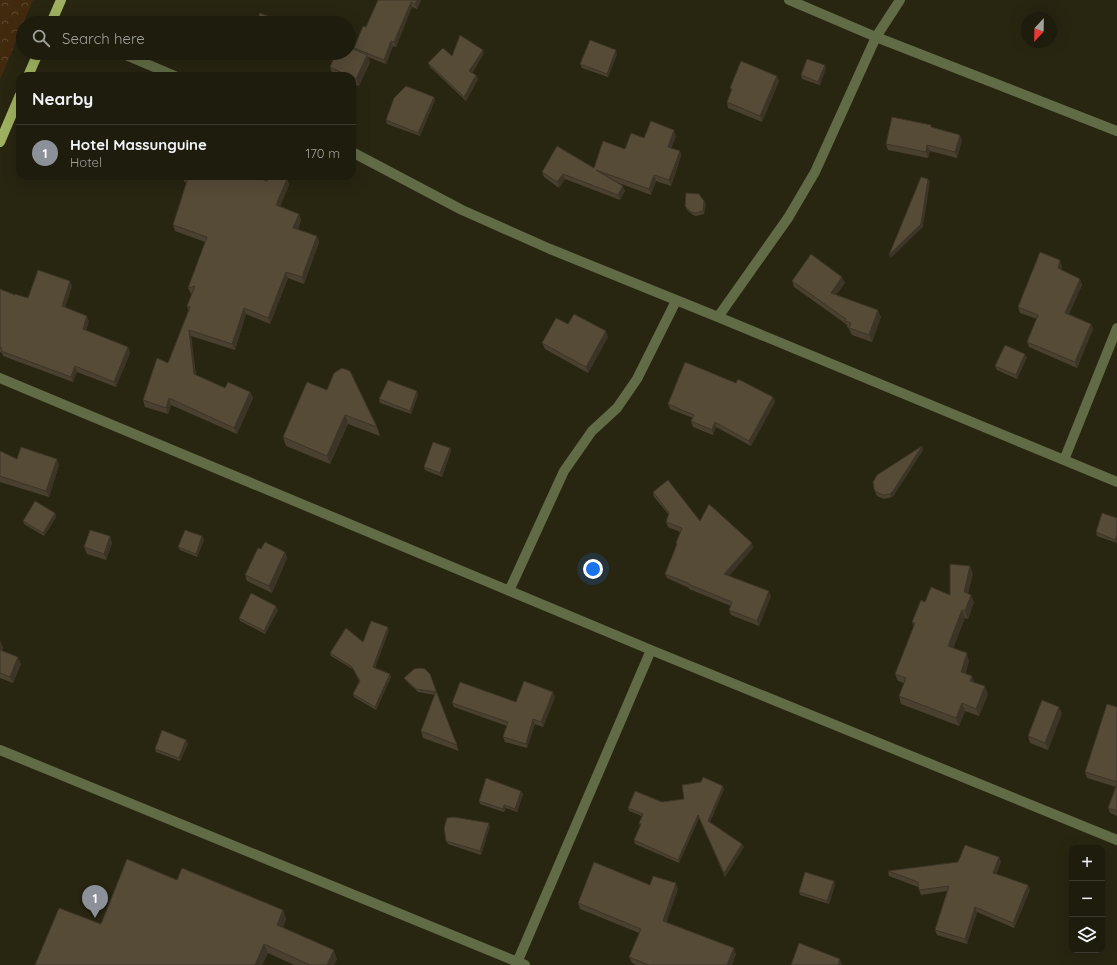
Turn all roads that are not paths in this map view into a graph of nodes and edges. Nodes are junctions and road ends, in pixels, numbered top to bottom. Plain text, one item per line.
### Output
1 (61, 0) edge
2 (789, 0) edge
3 (900, 0) edge
4 (54, 16) edge
5 (876, 36) junction
6 (35, 60) edge
7 (137, 60) edge
8 (30, 72) edge
9 (166, 72) edge
10 (16, 104) edge
11 (1117, 130) edge
12 (0, 142) edge
13 (356, 154) edge
14 (676, 301) junction
15 (718, 317) junction
16 (1117, 328) edge
17 (0, 378) edge
18 (1064, 460) junction
19 (1117, 482) edge
20 (509, 591) junction
21 (651, 650) junction
22 (0, 750) edge
23 (1117, 840) edge
24 (520, 964) edge

1 - 4 main road
2 - 5 street
3 - 5 street
5 - 11 street
5 - 15 street
6 - 8 main road
7 - 9 street
10 - 12 main road
13 - 14 street
14 - 15 street
14 - 20 street
15 - 18 street
16 - 18 street
17 - 20 street
18 - 19 street
20 - 21 street
21 - 23 street
21 - 24 street
22 - 24 street

